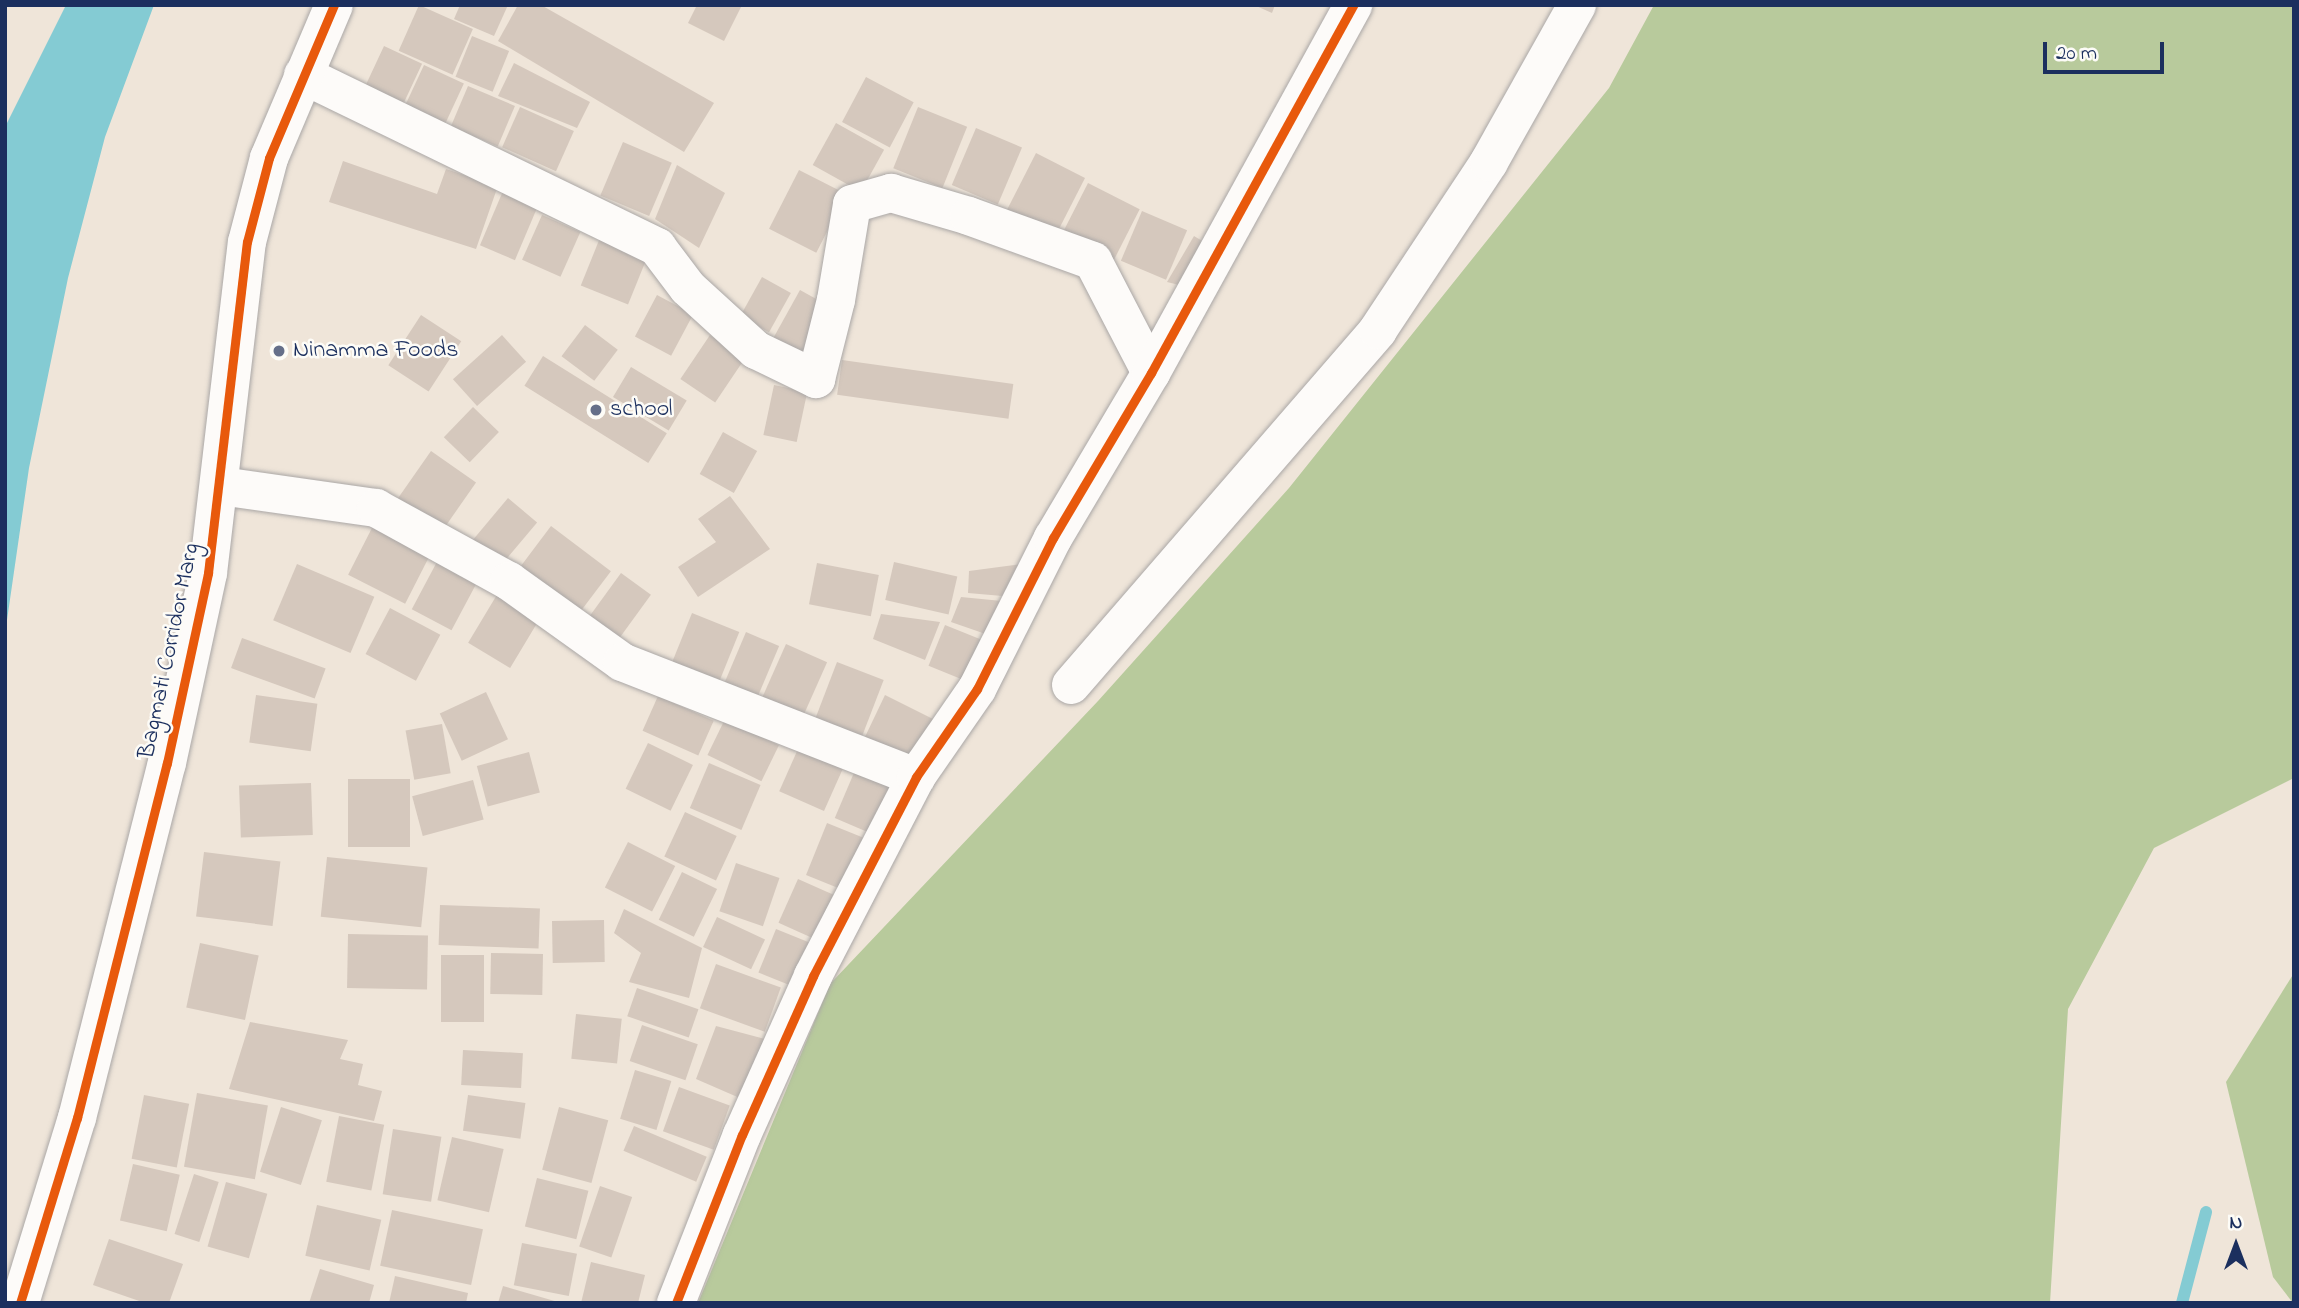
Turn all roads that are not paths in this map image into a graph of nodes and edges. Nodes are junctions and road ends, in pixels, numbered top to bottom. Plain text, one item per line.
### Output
1 (334, 5) edge
2 (1353, 5) edge
3 (1577, 5) edge
4 (303, 75) junction
5 (1151, 373) junction
6 (221, 486) junction
7 (1071, 685) dead end
8 (916, 778) junction
9 (20, 1303) edge
10 (676, 1303) edge

1 - 4 street, Bagmati Corridor Marg
2 - 5 street
3 - 7 street
4 - 5 street
4 - 6 street, Bagmati Corridor Marg
5 - 8 street
6 - 8 street
6 - 9 street, Bagmati Corridor Marg
8 - 10 street

